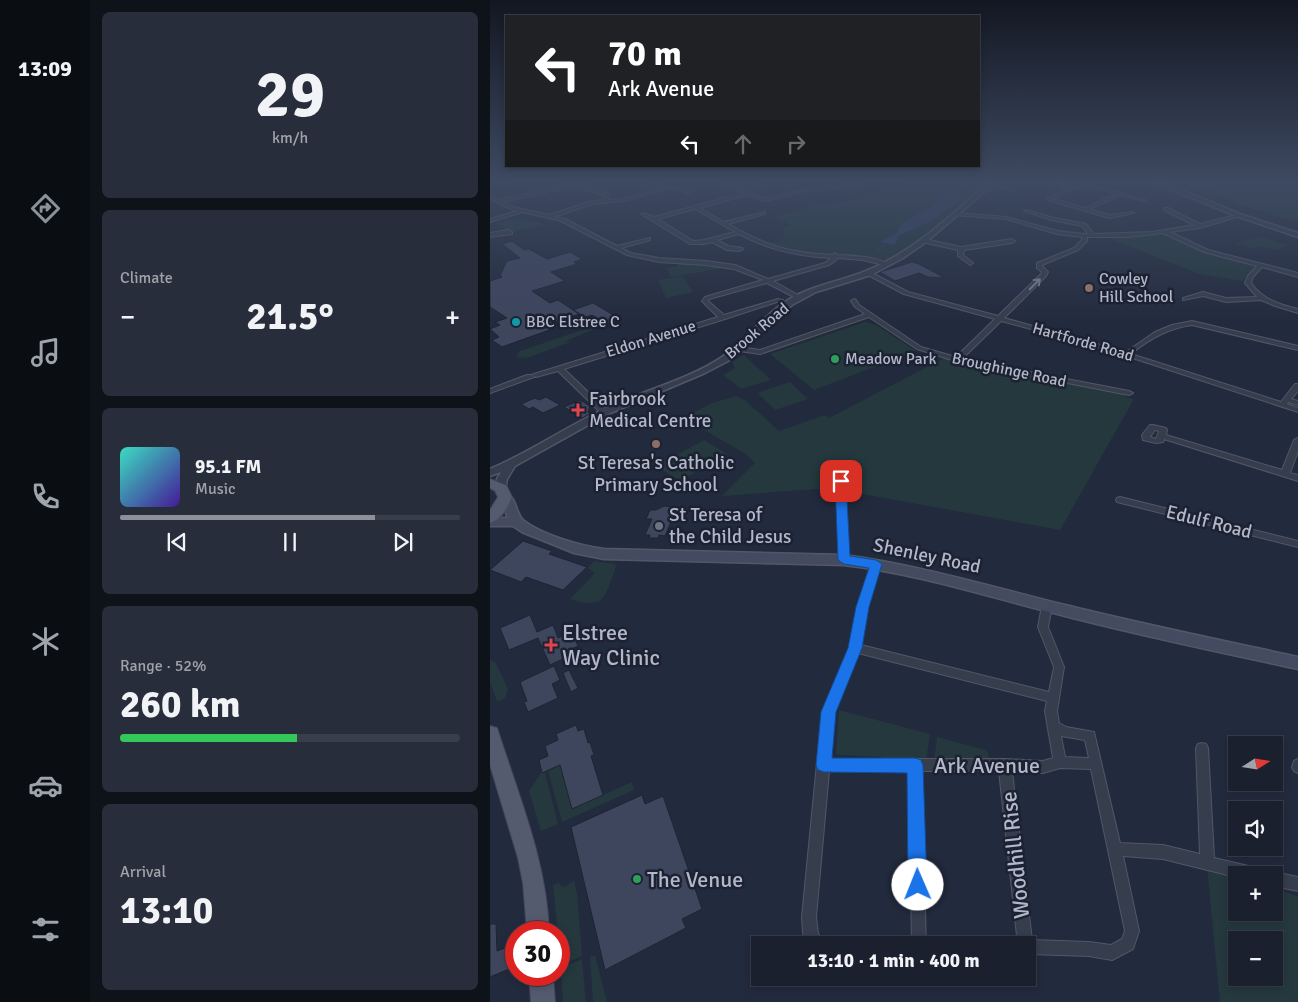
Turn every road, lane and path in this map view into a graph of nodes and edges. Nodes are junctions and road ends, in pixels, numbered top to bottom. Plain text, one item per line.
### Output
1 (581, 230) edge
2 (671, 230) edge
3 (736, 230) edge
4 (937, 230) edge
5 (1048, 230) edge
6 (1087, 230) edge
7 (1172, 230) edge
8 (1285, 230) edge
9 (1163, 231) junction
10 (740, 232) junction
11 (510, 233) dead end
12 (1298, 234) edge
13 (490, 235) edge
14 (1084, 236) junction
15 (1092, 236) junction
16 (648, 239) dead end
17 (713, 240) junction
18 (924, 241) junction
19 (1012, 242) dead end
20 (615, 248) junction
21 (740, 249) dead end
22 (961, 249) junction
23 (835, 256) junction
24 (970, 263) dead end
25 (887, 264) junction
26 (1261, 265) junction
27 (868, 273) junction
28 (1298, 274) edge
29 (770, 281) junction
30 (798, 298) junction
31 (1263, 298) junction
32 (1185, 299) dead end
33 (854, 301) dead end
34 (781, 304) junction
35 (1298, 311) edge
36 (869, 314) junction
37 (722, 318) junction
38 (1000, 318) junction
39 (1298, 348) edge
40 (739, 349) junction
41 (1127, 354) junction
42 (957, 360) junction
43 (560, 368) junction
44 (1298, 386) edge
45 (490, 391) edge
46 (1129, 393) dead end
47 (1285, 402) junction
48 (1298, 403) edge
49 (1298, 410) edge
50 (605, 412) junction
51 (1162, 436) dead end
52 (1298, 440) edge
53 (511, 464) junction
54 (490, 473) edge
55 (1285, 474) junction
56 (1298, 478) edge
57 (844, 485) dead end
58 (498, 489) edge
59 (1120, 500) dead end
60 (490, 518) edge
61 (490, 522) edge
62 (516, 522) junction
63 (1298, 544) edge
64 (844, 560) junction
65 (876, 564) junction
66 (1046, 606) junction
67 (855, 648) junction
68 (1298, 663) edge
69 (1054, 698) junction
70 (1054, 726) junction
71 (490, 734) edge
72 (1202, 748) dead end
73 (1060, 762) junction
74 (1096, 764) junction
75 (824, 765) junction
76 (915, 765) junction
77 (1005, 765) junction
78 (1114, 849) junction
79 (1207, 863) junction
80 (1228, 868) edge
81 (1283, 881) edge
82 (1298, 884) edge
83 (537, 921) edge
84 (812, 936) edge
85 (919, 936) edge
86 (1025, 936) edge
87 (1036, 946) edge
88 (542, 986) edge
89 (543, 1002) edge

1 - 20 street
2 - 17 street
3 - 10 street
4 - 18 street, Brook Road
5 - 14 street
6 - 15 street
7 - 9 street
8 - 12 street
9 - 15 street
9 - 26 street
10 - 17 street
10 - 23 street
11 - 13 street
14 - 15 street
38 -> 14 street
16 - 20 street
17 - 21 street
18 - 22 street
18 - 25 street, Brook Road
19 - 22 street
20 - 29 street
22 - 24 street
23 - 25 street
23 - 29 street
25 - 27 street, Brook Road
26 - 28 street
26 - 31 street
27 - 30 street, Brook Road
27 - 38 street, Hartforde Road
29 - 30 street
29 - 37 street
30 - 34 street, Brook Road
31 - 32 street
31 - 35 street
33 - 36 street, Broughinge Road
34 - 37 street, Eldon Avenue
34 - 40 street, Brook Road
36 - 40 street
36 - 42 street, Broughinge Road
37 - 43 street, Eldon Avenue
38 - 41 street, Hartforde Road
38 - 42 street
39 - 41 street
40 - 50 street, Brook Road
41 - 47 street, Hartforde Road
42 - 46 street, Broughinge Road
43 - 45 street, Eldon Avenue
43 - 50 street
44 - 47 street
47 - 48 street, Hartforde Road
47 - 49 street, Hartforde Road
50 - 53 street, Brook Road
51 - 55 street
52 - 55 street
53 - 54 street, Brook Road
53 - 58 street
55 - 56 street
57 - 64 street
58 - 60 main road
58 - 62 main road
59 - 63 street, Edulf Road
61 - 62 main road, Shenley Road
62 - 64 main road, Shenley Road
64 - 65 main road, Shenley Road
65 - 66 main road, Shenley Road
65 - 67 street
66 - 68 main road, Shenley Road
66 - 69 street
67 - 69 street
67 - 75 street
69 - 70 street
70 - 73 street
70 - 74 street
71 - 83 main road
72 - 79 street
73 - 74 street, Ark Avenue
73 - 77 street, Ark Avenue
74 - 78 street
75 - 76 street, Ark Avenue
75 - 84 street
76 - 77 street, Ark Avenue
76 - 85 street
77 - 86 street, Woodhill Rise
78 - 79 street
78 - 87 street
79 - 80 street
81 - 82 street
88 - 89 main road

